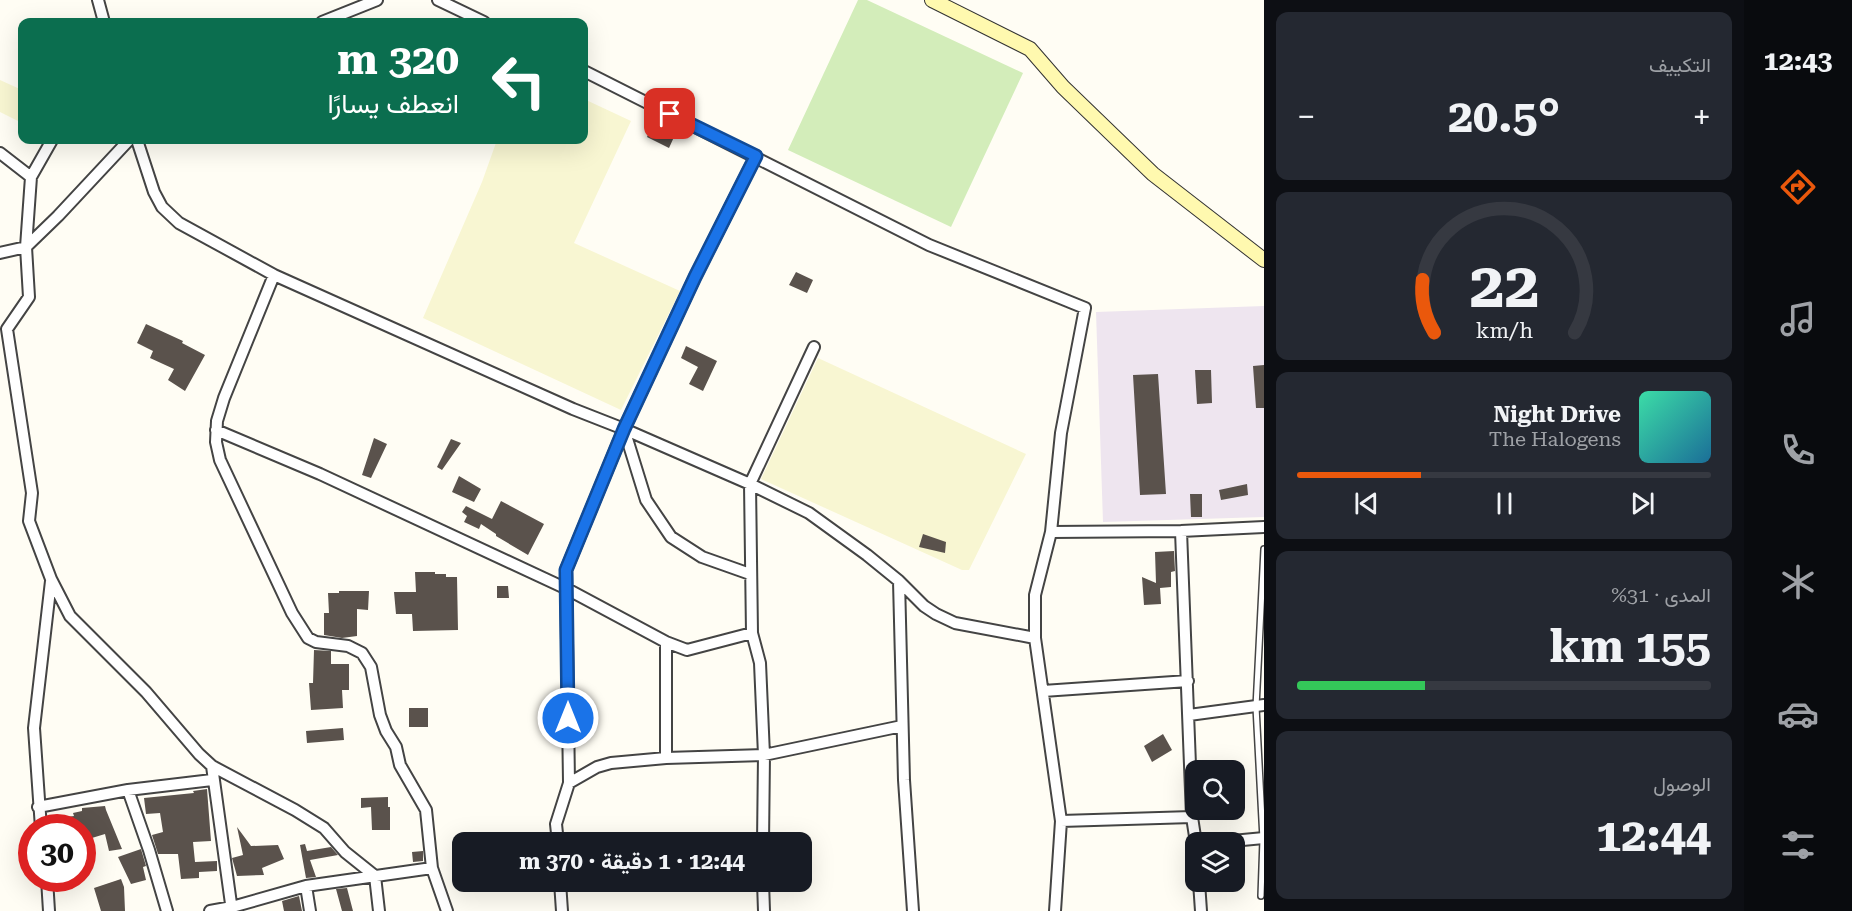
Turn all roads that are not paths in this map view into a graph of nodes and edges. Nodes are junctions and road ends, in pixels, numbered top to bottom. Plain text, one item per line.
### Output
1 (98, 0) edge
2 (377, 0) edge
3 (438, 0) edge
4 (932, 0) edge
5 (103, 18) edge
6 (332, 18) edge
7 (476, 18) edge
8 (588, 73) edge
9 (50, 144) edge
10 (125, 144) edge
11 (138, 144) edge
12 (0, 153) edge
13 (756, 156) junction
14 (31, 177) junction
15 (26, 247) junction
16 (0, 253) edge
17 (1264, 260) edge
18 (274, 275) junction
19 (814, 347) dead end
20 (624, 429) junction
21 (216, 430) junction
22 (750, 484) junction
23 (1264, 527) edge
24 (1181, 531) junction
25 (1051, 532) junction
26 (1264, 549) edge
27 (750, 574) junction
28 (51, 579) junction
29 (899, 581) junction
30 (567, 589) junction
31 (752, 633) junction
32 (1035, 639) junction
33 (666, 642) junction
34 (1188, 681) junction
35 (1043, 691) junction
36 (1260, 706) edge
37 (1189, 715) junction
38 (902, 726) junction
39 (764, 755) junction
40 (666, 758) junction
41 (1190, 760) edge
42 (212, 766) junction
43 (212, 780) junction
44 (569, 783) junction
45 (128, 790) junction
46 (38, 807) junction
47 (39, 814) edge
48 (1185, 817) edge
49 (1061, 821) junction
50 (557, 832) edge
51 (763, 832) edge
52 (1263, 838) edge
53 (1245, 840) edge
54 (432, 868) junction
55 (375, 876) junction
56 (306, 885) junction
57 (48, 892) edge
58 (561, 892) edge
59 (763, 892) edge
60 (1200, 892) edge
61 (1261, 896) dead end
62 (232, 909) edge
63 (49, 911) edge
64 (167, 911) edge
65 (210, 911) edge
66 (310, 911) edge
67 (379, 911) edge
68 (447, 911) edge
69 (562, 911) edge
70 (764, 911) edge
71 (914, 911) edge
72 (1055, 911) edge
73 (1201, 911) edge

1 - 5 street
2 - 6 street
3 - 7 street
4 - 17 street
8 - 13 street
9 - 14 street
10 - 15 street
11 - 18 street
12 - 14 street
13 - 20 street
13 - 25 street
14 - 15 street
15 - 16 street
15 - 28 street
18 - 20 street
18 - 21 street
19 - 22 street
20 - 22 street
20 - 27 street
20 - 30 street
21 - 30 street
21 - 54 street
22 - 27 street
22 - 29 street
23 - 24 street
24 - 25 street
24 - 34 street
25 - 32 street
26 - 36 lane
27 - 31 street
28 - 42 street
28 - 46 street
29 - 32 street
29 - 38 street
30 - 33 street
30 - 44 street
31 - 33 street
31 - 39 street
32 - 35 street
33 - 40 street
34 - 35 street
34 - 37 street
35 - 49 street
36 - 37 street
36 - 52 lane
37 - 41 street
38 - 39 street
38 - 71 street
39 - 40 street
39 - 51 street
40 - 44 street
42 - 43 street
42 - 55 street
43 - 45 street
43 - 62 street
44 - 50 street
45 - 46 street
45 - 64 street
46 - 47 street
48 - 49 street
49 - 72 street
52 - 53 street
52 - 61 lane
54 - 55 street
54 - 68 street
55 - 56 street
55 - 67 street
56 - 62 street
56 - 66 street
57 - 63 street
58 - 69 street
59 - 70 street
60 - 73 street
62 - 65 street

